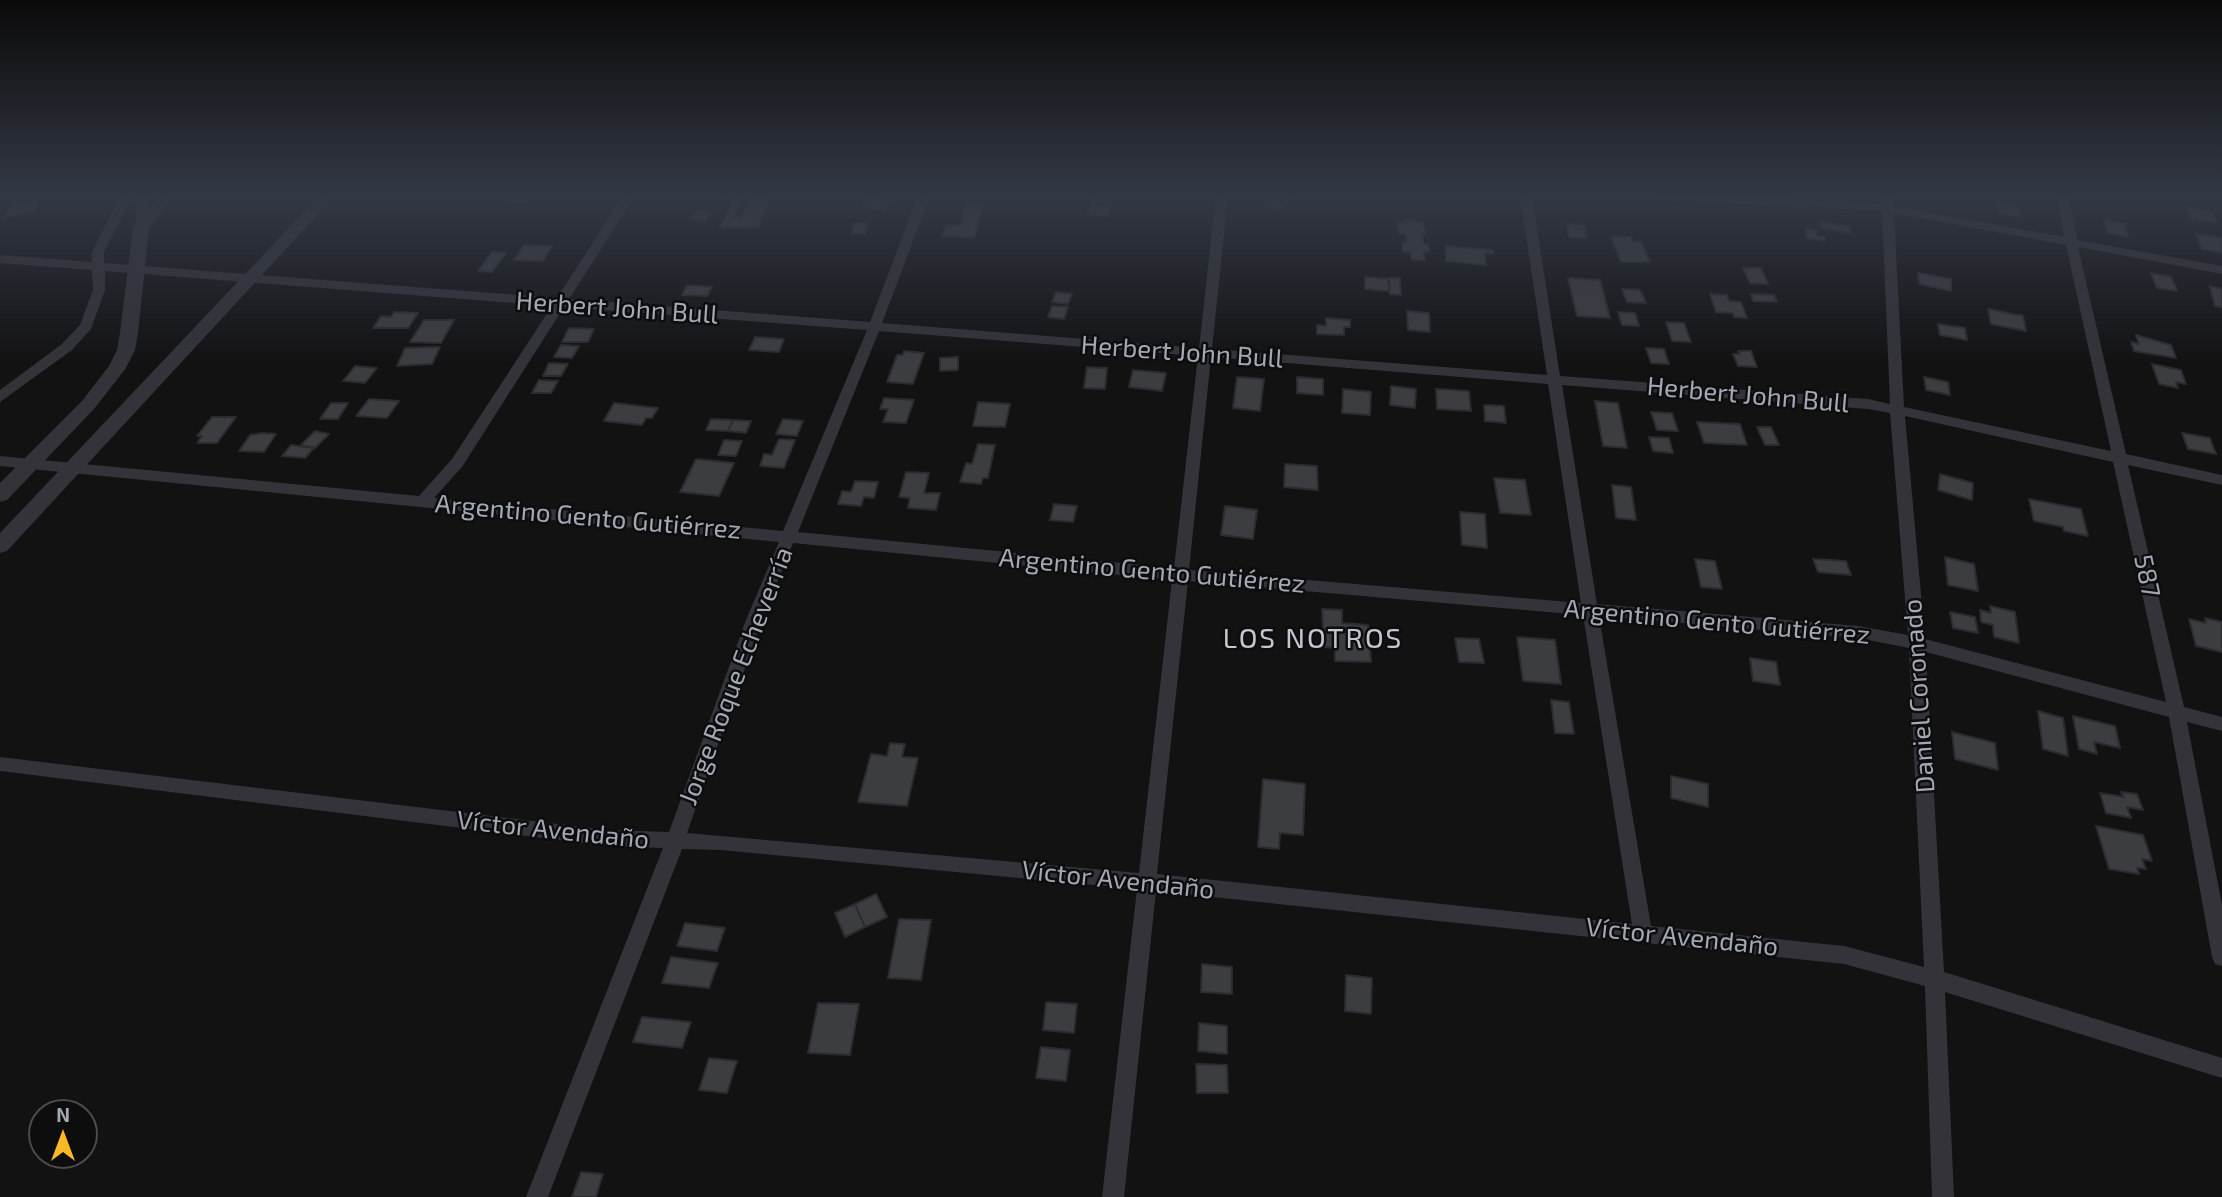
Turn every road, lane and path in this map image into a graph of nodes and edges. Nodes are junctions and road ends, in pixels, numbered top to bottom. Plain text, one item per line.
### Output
1 (99, 252) edge
2 (138, 252) edge
3 (276, 252) edge
4 (592, 252) edge
5 (902, 252) edge
6 (1216, 252) edge
7 (1535, 252) edge
8 (1889, 252) edge
9 (2073, 252) edge
10 (2124, 252) edge
11 (0, 259) edge
12 (99, 268) junction
13 (2222, 270) edge
14 (136, 271) junction
15 (250, 279) junction
16 (559, 303) junction
17 (874, 328) junction
18 (1206, 355) junction
19 (1555, 379) junction
20 (0, 397) edge
21 (1897, 409) junction
22 (2121, 458) junction
23 (0, 461) edge
24 (30, 464) junction
25 (73, 468) junction
26 (2222, 480) edge
27 (0, 495) edge
28 (423, 501) junction
29 (789, 536) junction
30 (0, 546) edge
31 (1182, 575) junction
32 (1590, 610) junction
33 (1917, 643) junction
34 (2177, 712) junction
35 (2222, 724) edge
36 (0, 764) edge
37 (675, 842) junction
38 (1149, 882) junction
39 (1643, 934) junction
40 (2222, 957) edge
41 (1935, 979) junction
42 (2222, 1068) edge
43 (537, 1197) edge
44 (1113, 1197) edge
45 (1943, 1197) edge

1 - 12 street
2 - 14 street
3 - 15 street
4 - 16 street
5 - 17 street, Jorge Roque Echeverría
6 - 18 street
7 - 19 street
8 - 21 street, Daniel Coronado
9 - 22 street, 587
10 - 13 street
11 - 12 street, Herbert John Bull
12 - 14 street, Herbert John Bull
12 - 20 street
14 - 15 street, Herbert John Bull
14 - 24 street
15 - 16 street, Herbert John Bull
15 - 25 street
16 - 17 street, Herbert John Bull
16 - 28 street
17 - 18 street, Herbert John Bull
17 - 29 street, Jorge Roque Echeverría
18 - 19 street, Herbert John Bull
18 - 31 street
19 - 21 street, Herbert John Bull
19 - 32 street
21 - 22 street, Herbert John Bull
21 - 33 street, Daniel Coronado
22 - 26 street, Herbert John Bull
22 - 34 street, 587
23 - 24 street, Argentino Gento Gutiérrez
24 - 25 street, Argentino Gento Gutiérrez
24 - 27 street
25 - 28 street, Argentino Gento Gutiérrez
25 - 30 street
28 - 29 street, Argentino Gento Gutiérrez
29 - 31 street, Argentino Gento Gutiérrez
29 - 37 street, Jorge Roque Echeverría
31 - 32 street, Argentino Gento Gutiérrez
31 - 38 street
32 - 33 street, Argentino Gento Gutiérrez
32 - 39 street
33 - 34 street, Argentino Gento Gutiérrez
33 - 41 street, Daniel Coronado
34 - 35 street, Argentino Gento Gutiérrez
34 - 40 street, 587
36 - 37 street, Víctor Avendaño
37 - 38 street, Víctor Avendaño
37 - 43 street, Jorge Roque Echeverría
38 - 39 street, Víctor Avendaño
38 - 44 street
39 - 41 street, Víctor Avendaño
41 - 42 street, Víctor Avendaño
41 - 45 street, Daniel Coronado

